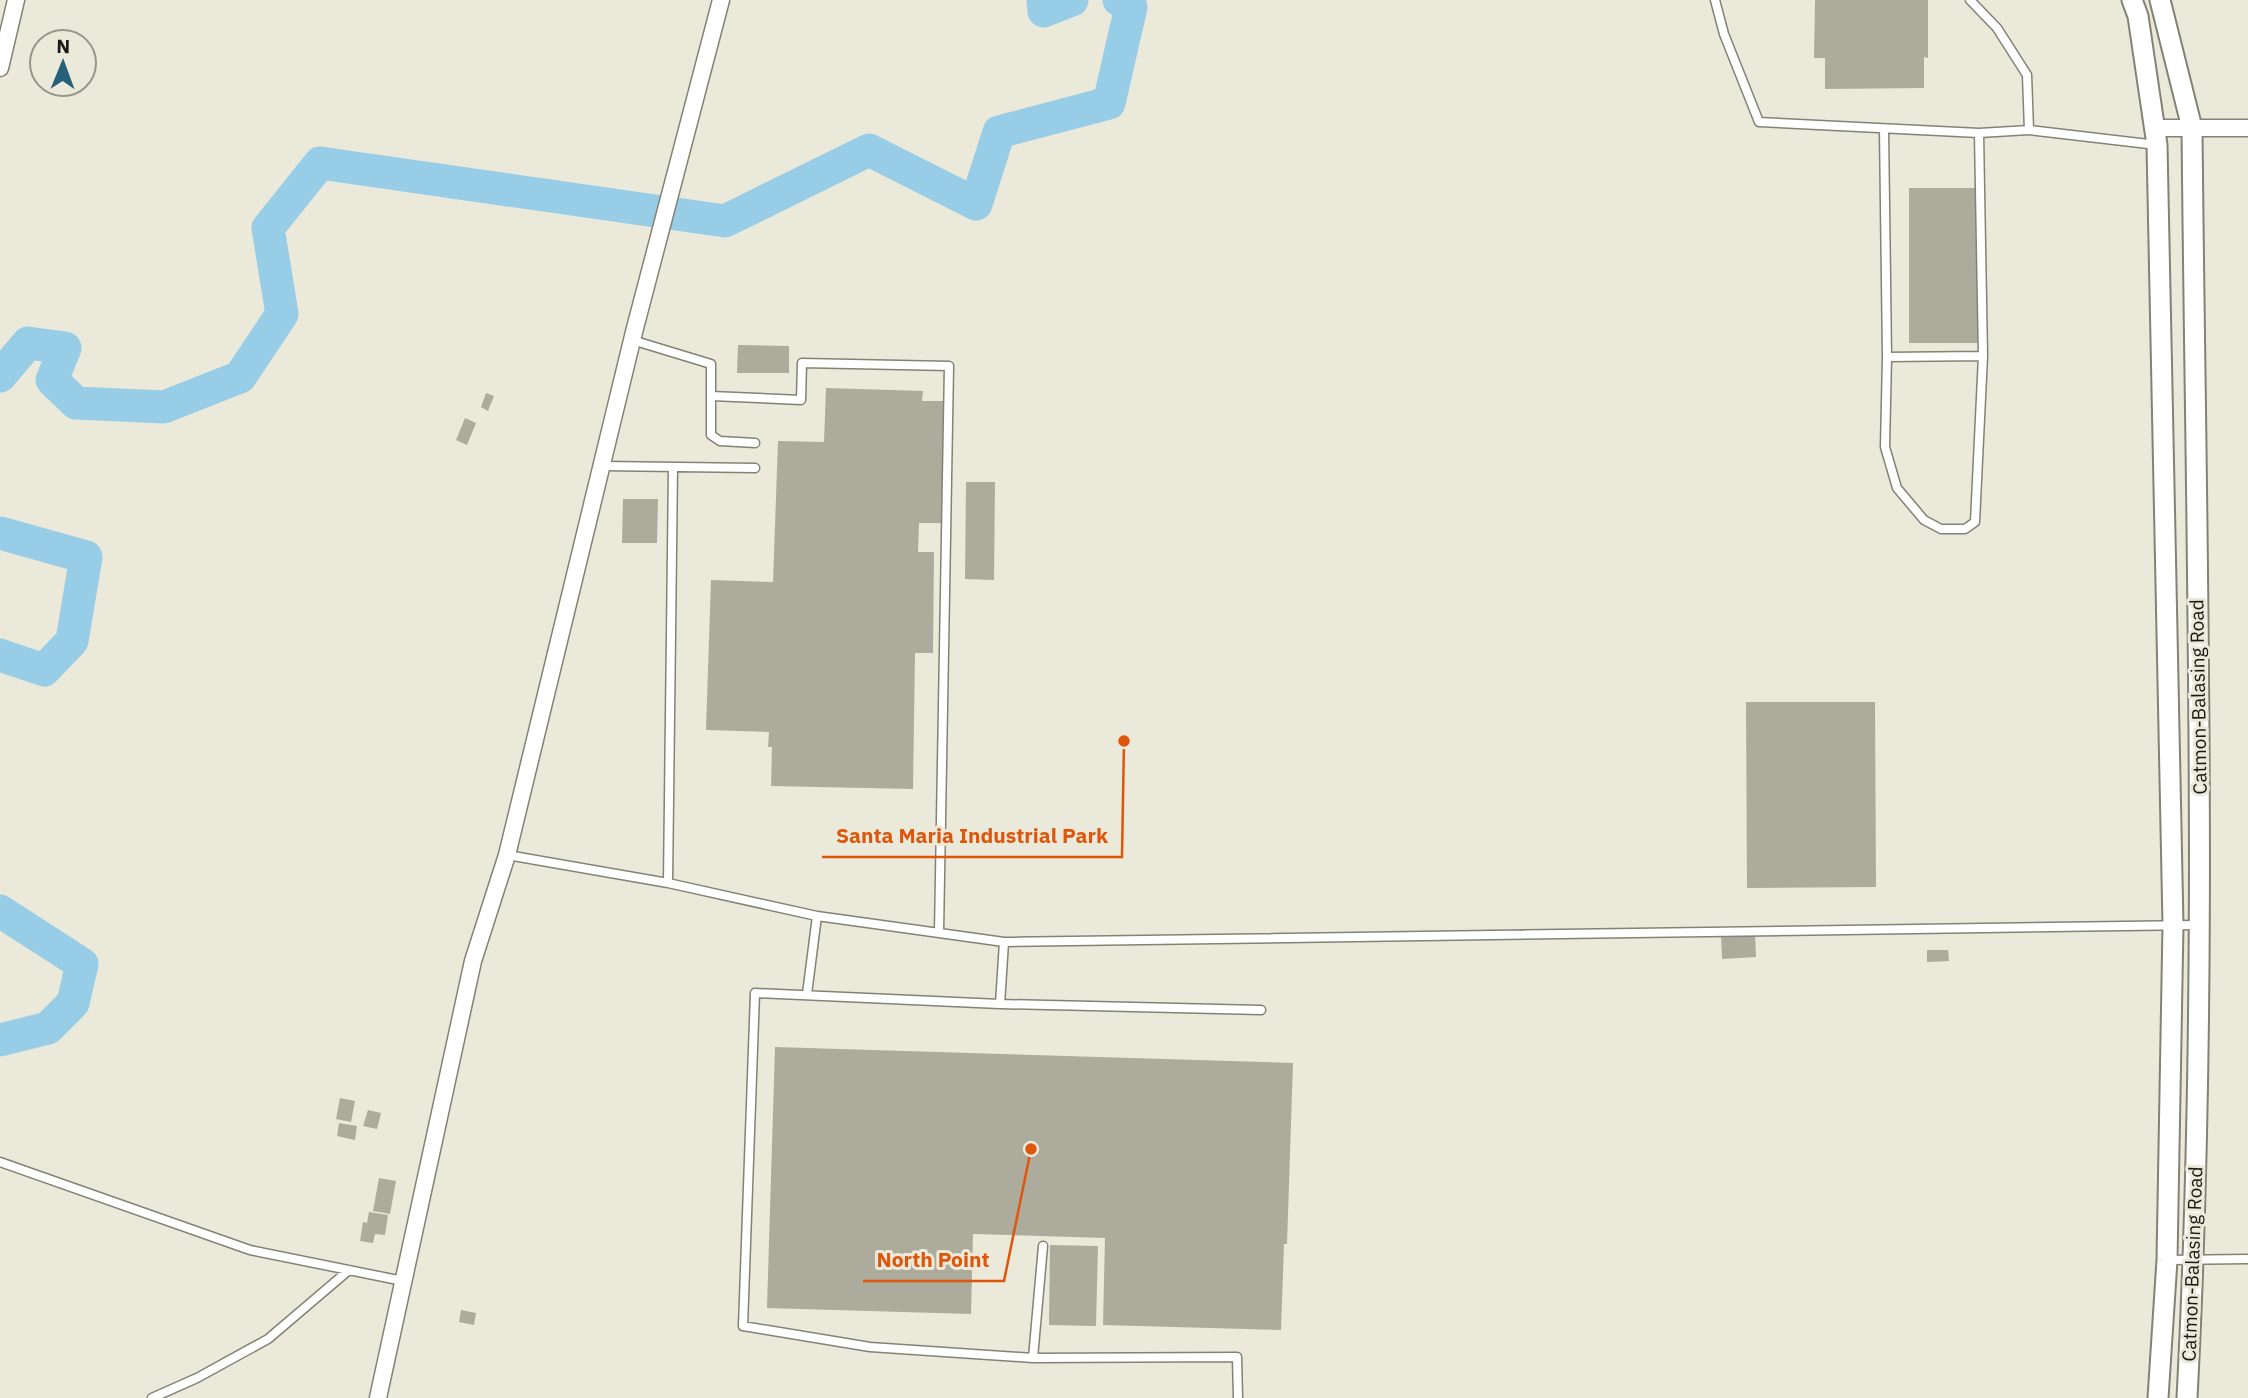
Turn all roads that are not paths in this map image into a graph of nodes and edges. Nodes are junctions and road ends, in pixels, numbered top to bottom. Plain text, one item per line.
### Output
1 (16, 0) edge
2 (720, 0) edge
3 (1715, 0) edge
4 (1970, 0) edge
5 (2133, 0) edge
6 (2160, 0) edge
7 (0, 68) edge
8 (2192, 128) junction
9 (2248, 128) edge
10 (1884, 129) junction
11 (2029, 130) junction
12 (1979, 133) junction
13 (2156, 136) junction
14 (632, 340) junction
15 (1983, 356) junction
16 (1887, 357) junction
17 (711, 396) junction
18 (755, 443) dead end
19 (602, 466) junction
20 (673, 467) junction
21 (755, 468) dead end
22 (508, 855) junction
23 (668, 883) junction
24 (817, 916) junction
25 (2173, 925) junction
26 (2200, 925) junction
27 (939, 933) junction
28 (1004, 942) junction
29 (807, 994) junction
30 (1000, 1004) junction
31 (1261, 1010) dead end
32 (0, 1162) edge
33 (1043, 1246) dead end
34 (2167, 1259) junction
35 (2248, 1259) edge
36 (2194, 1261) junction
37 (349, 1270) junction
38 (403, 1281) junction
39 (1033, 1358) junction
40 (152, 1398) edge
41 (378, 1398) edge
42 (1238, 1398) edge
43 (2158, 1398) edge
44 (2187, 1398) edge

1 - 7 street
2 - 14 street
3 - 10 lane
4 - 11 lane
5 - 13 street, Catmon-Balasing Road
6 - 8 street, Catmon-Balasing Road
8 - 9 street
8 - 13 street
8 - 26 street, Catmon-Balasing Road
10 - 12 lane
10 - 16 lane
11 - 12 lane
11 - 13 lane
12 - 15 lane
13 - 25 street, Catmon-Balasing Road
14 - 17 lane
14 - 19 street
15 - 16 lane
15 - 16 lane
17 - 18 lane
17 - 27 lane
19 - 20 lane
19 - 22 street
20 - 21 lane
20 - 23 lane
22 - 23 lane
22 - 38 street
23 - 24 lane
24 - 27 lane
24 - 29 lane
25 - 26 lane
25 - 28 lane
25 - 34 street, Catmon-Balasing Road
26 - 36 street, Catmon-Balasing Road
27 - 28 lane
28 - 30 lane
29 - 30 lane
29 - 39 lane
30 - 31 lane
32 - 37 lane
33 - 39 lane
34 - 36 lane
34 - 43 street, Catmon-Balasing Road
35 - 36 lane
36 - 44 street, Catmon-Balasing Road
37 - 38 lane
37 - 40 lane
38 - 41 street
39 - 42 lane

